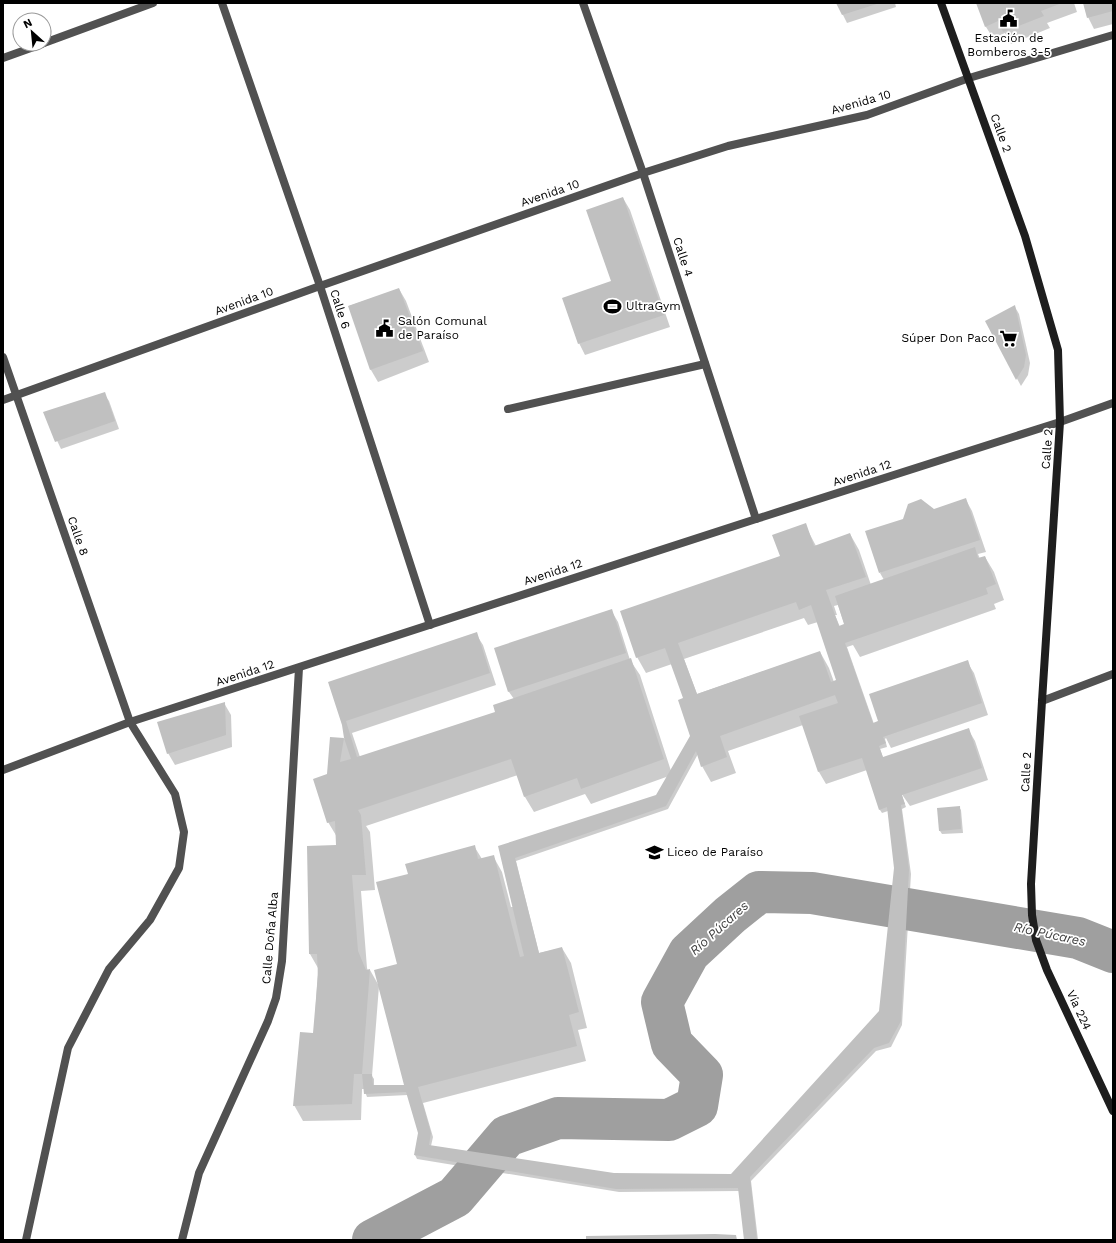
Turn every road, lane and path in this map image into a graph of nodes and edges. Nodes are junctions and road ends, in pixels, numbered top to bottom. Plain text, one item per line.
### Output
1 (153, 3) edge
2 (222, 3) edge
3 (584, 3) edge
4 (942, 3) edge
5 (1113, 35) edge
6 (52, 41) edge
7 (20, 52) edge
8 (3, 58) edge
9 (969, 78) junction
10 (643, 173) junction
11 (320, 286) junction
12 (3, 357) edge
13 (705, 364) junction
14 (16, 396) junction
15 (3, 400) edge
16 (1113, 403) edge
17 (508, 409) dead end
18 (1060, 422) junction
19 (756, 519) junction
20 (430, 625) junction
21 (299, 668) junction
22 (1113, 674) edge
23 (1042, 701) junction
24 (130, 722) junction
25 (3, 770) edge
26 (1032, 915) joint
27 (1113, 1112) edge
28 (26, 1240) edge
29 (182, 1240) edge

1 - 6 street
2 - 11 street, Calle 6
3 - 10 street, Calle 4
4 - 9 main road, Calle 2
5 - 9 street, Avenida 10
7 - 8 street
9 - 10 street, Avenida 10
9 - 18 main road, Calle 2
10 - 11 street, Avenida 10
10 - 13 street, Calle 4
11 - 14 street, Avenida 10
11 - 20 street, Calle 6
12 - 14 street, Calle 8
13 - 17 street
13 - 19 street, Calle 4
14 - 15 street, Avenida 10
14 - 24 street, Calle 8
16 - 18 street, Avenida 12
18 - 19 street, Avenida 12
18 - 23 main road, Calle 2
19 - 20 street, Avenida 12
20 - 21 street, Avenida 12
21 - 24 street, Avenida 12
21 - 29 street, Calle Doña Alba
22 - 23 street
23 - 26 main road, Calle 2
24 - 25 street, Avenida 12
24 - 28 street, Calle 8
26 - 27 main road, Vía 224

